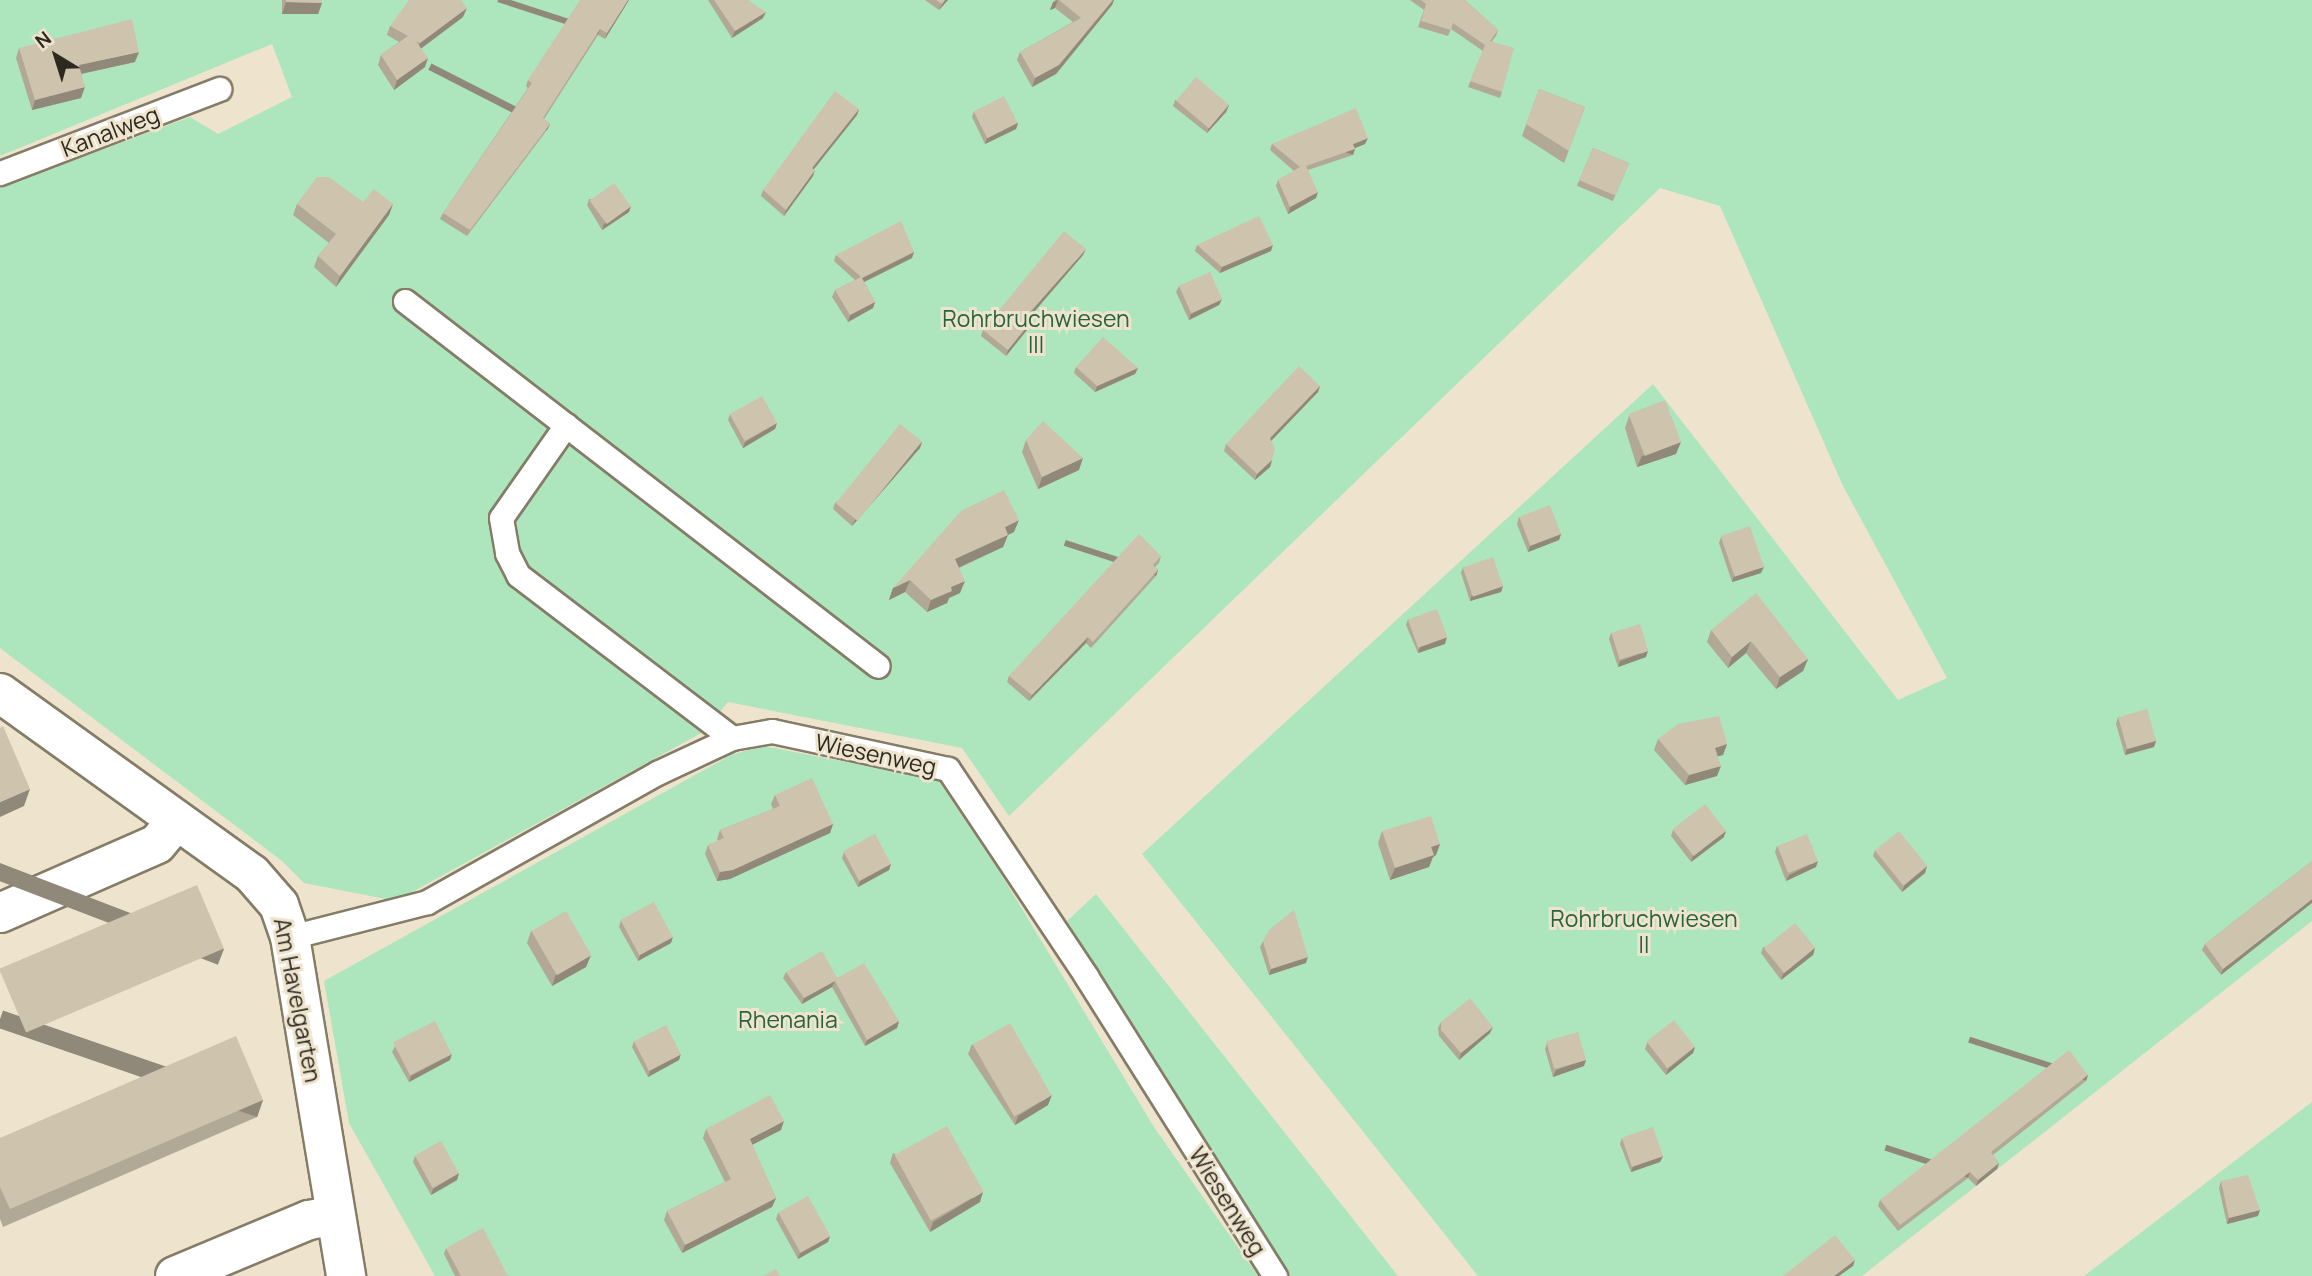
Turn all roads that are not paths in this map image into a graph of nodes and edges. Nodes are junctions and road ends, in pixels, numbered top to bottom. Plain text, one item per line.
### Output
1 (219, 89) dead end
2 (0, 173) edge
3 (405, 301) dead end
4 (566, 425) junction
5 (878, 666) dead end
6 (0, 693) edge
7 (732, 738) junction
8 (176, 821) junction
9 (0, 913) edge
10 (290, 937) junction
11 (336, 1215) junction
12 (175, 1276) edge
13 (346, 1276) edge
14 (1275, 1276) edge

1 - 2 lane, Kanalweg
3 - 4 lane
4 - 5 lane
4 - 7 lane
6 - 8 street, Am Havelgarten
7 - 10 lane, Wiesenweg
7 - 14 lane, Wiesenweg
8 - 9 street
8 - 10 street, Am Havelgarten
10 - 11 street, Am Havelgarten
11 - 12 street
11 - 13 street, Am Havelgarten

